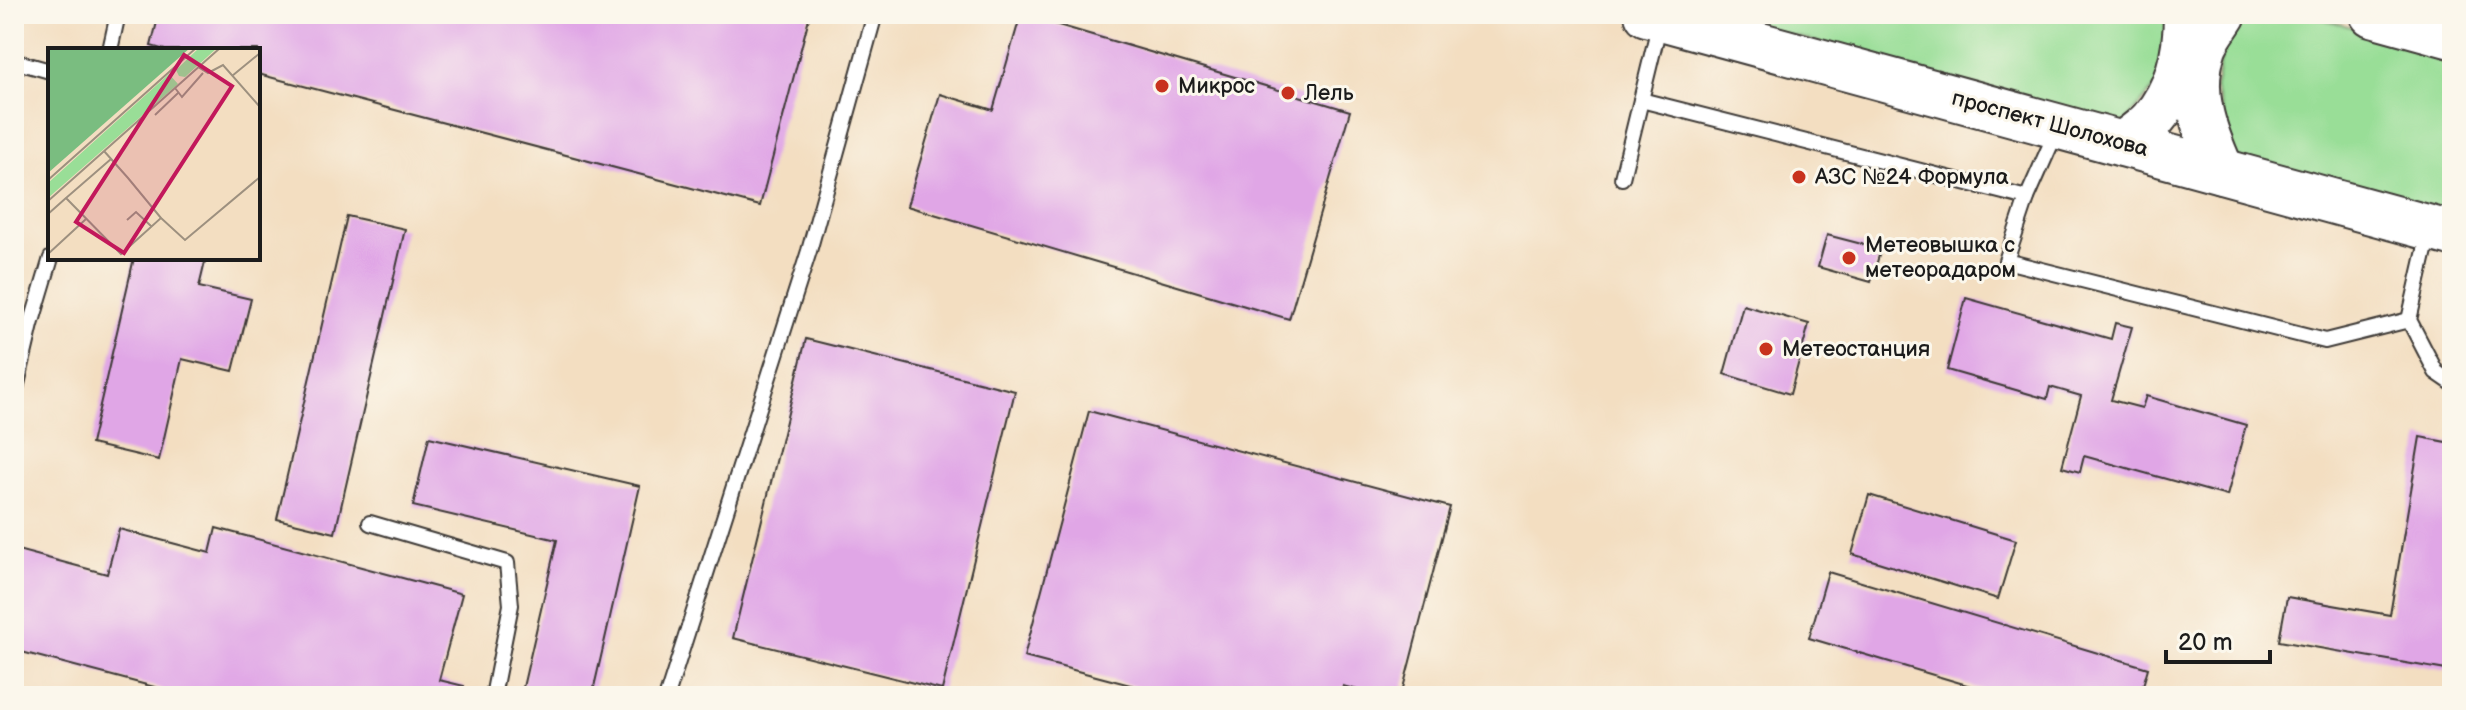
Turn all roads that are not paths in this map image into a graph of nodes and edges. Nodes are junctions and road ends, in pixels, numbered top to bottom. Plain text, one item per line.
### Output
1 (118, 14) edge
2 (875, 14) edge
3 (2186, 14) edge
4 (2224, 14) edge
5 (2372, 14) edge
6 (1654, 16) edge
7 (2452, 36) edge
8 (110, 48) edge
9 (14, 61) edge
10 (48, 70) edge
11 (1641, 100) junction
12 (2059, 126) junction
13 (2123, 144) junction
14 (2222, 171) junction
15 (1622, 178) dead end
16 (2027, 198) junction
17 (2441, 231) edge
18 (50, 260) edge
19 (2409, 320) junction
20 (2452, 383) edge
21 (14, 397) edge
22 (370, 523) dead end
23 (493, 696) edge
24 (667, 696) edge

1 - 8 lane
2 - 24 lane
3 - 13 main road
4 - 14 main road
5 - 7 main road
6 - 11 lane
6 - 12 main road, проспект Шолохова
9 - 10 lane
11 - 15 lane
11 - 16 lane
12 - 13 main road, проспект Шолохова
12 - 16 lane
13 - 14 main road, проспект Шолохова
14 - 17 main road, проспект Шолохова
16 - 19 lane
17 - 19 lane
18 - 21 lane
19 - 20 lane
22 - 23 lane

